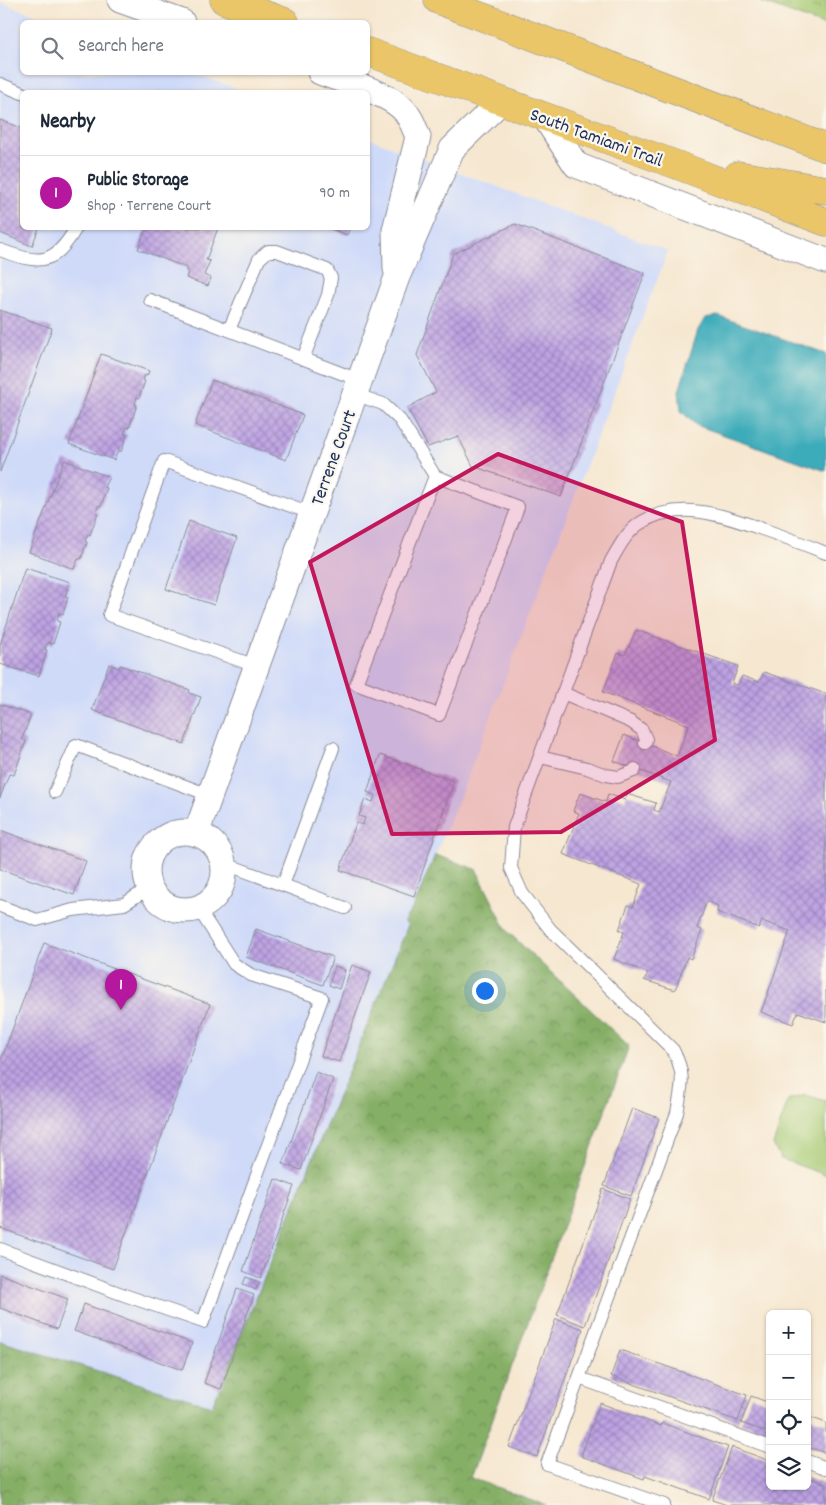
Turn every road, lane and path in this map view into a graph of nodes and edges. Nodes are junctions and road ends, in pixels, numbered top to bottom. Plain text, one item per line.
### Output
1 (120, 0) edge
2 (224, 0) edge
3 (438, 0) edge
4 (176, 20) edge
5 (279, 20) edge
6 (370, 53) edge
7 (328, 75) edge
8 (0, 84) edge
9 (369, 90) edge
10 (370, 90) edge
11 (20, 91) edge
12 (502, 101) junction
13 (544, 116) junction
14 (826, 148) edge
15 (677, 165) junction
16 (826, 190) edge
17 (826, 222) edge
18 (75, 230) edge
19 (0, 250) edge
20 (826, 261) edge
21 (396, 277) junction
22 (150, 300) dead end
23 (229, 330) junction
24 (303, 359) junction
25 (357, 387) junction
26 (435, 476) junction
27 (311, 513) junction
28 (826, 553) edge
29 (256, 666) junction
30 (563, 693) junction
31 (645, 743) dead end
32 (333, 748) dead end
33 (540, 757) junction
34 (635, 769) dead end
35 (55, 792) dead end
36 (209, 796) junction
37 (196, 834) junction
38 (223, 863) junction
39 (283, 885) junction
40 (149, 888) junction
41 (0, 906) edge
42 (198, 908) junction
43 (345, 908) dead end
44 (0, 1249) edge
45 (579, 1378) junction
46 (766, 1446) edge
47 (811, 1462) edge
48 (826, 1468) edge
49 (664, 1505) edge

1 - 4 street
2 - 5 main road
3 - 14 main road
6 - 12 main road, South Tamiami Trail
7 - 9 street
8 - 11 lane
10 - 21 street
12 - 13 main road, South Tamiami Trail
12 - 21 street, Terrene Court
13 - 15 main road, South Tamiami Trail
13 - 20 street
15 - 16 main road
15 - 17 main road, South Tamiami Trail
18 - 19 lane
21 - 25 street, Terrene Court
22 - 23 lane
23 - 24 lane
23 - 24 lane
24 - 25 lane
25 - 26 lane
25 - 27 street, Terrene Court
26 - 26 lane
27 - 29 street, Terrene Court
27 - 29 lane
28 - 30 lane
29 - 36 street, Terrene Court
30 - 31 lane
30 - 33 lane
32 - 39 lane
33 - 34 lane
33 - 45 lane
35 - 36 lane
36 - 37 street, Terrene Court
37 - 38 street
37 - 40 street
38 - 39 lane
38 - 42 street
39 - 43 lane
40 - 41 lane
40 - 42 street
42 - 44 lane
45 - 46 lane
45 - 49 lane
47 - 48 lane

